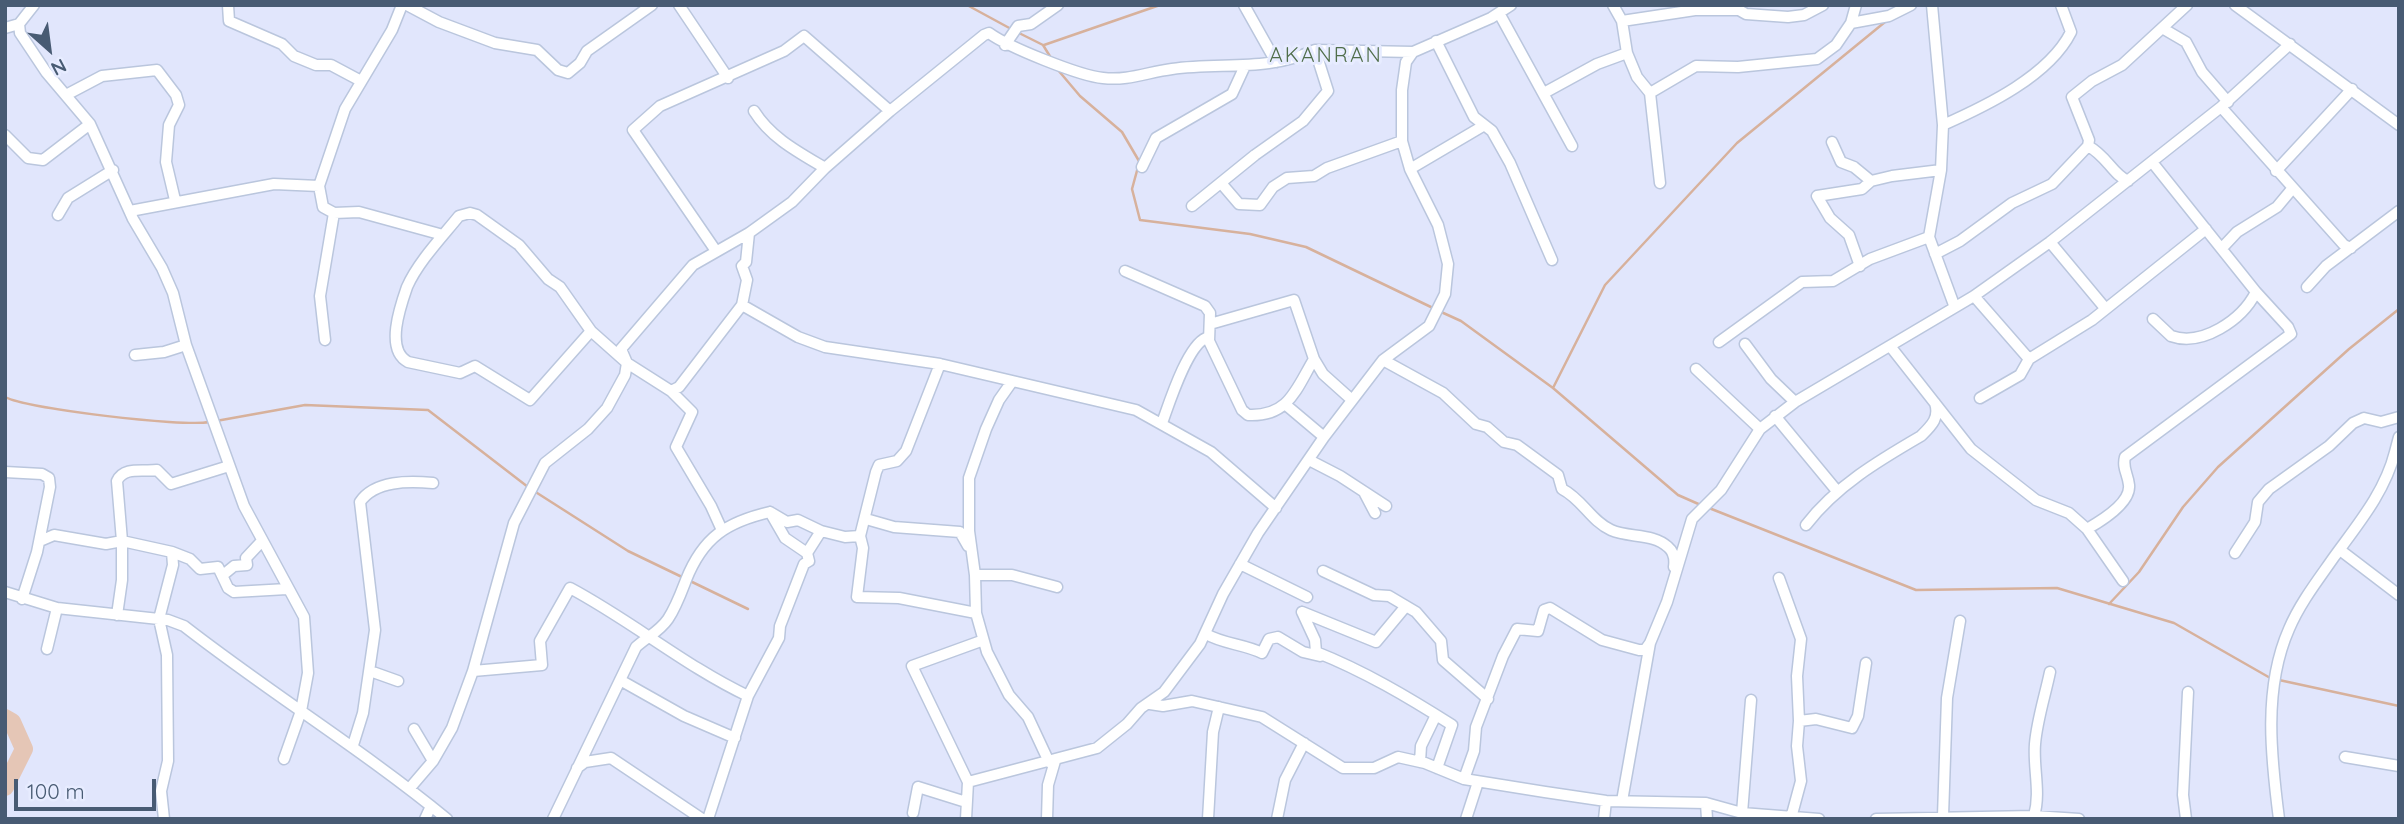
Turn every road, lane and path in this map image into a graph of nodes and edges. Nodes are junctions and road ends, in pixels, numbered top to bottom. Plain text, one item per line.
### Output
1 (34, 5) edge
2 (228, 5) edge
3 (402, 5) edge
4 (407, 5) edge
5 (652, 5) edge
6 (679, 5) edge
7 (1058, 5) edge
8 (1244, 5) edge
9 (1511, 5) edge
10 (1613, 5) edge
11 (1824, 5) edge
12 (1856, 5) edge
13 (1911, 5) edge
14 (1932, 5) edge
15 (2061, 5) edge
16 (2187, 5) edge
17 (2235, 5) edge
18 (1738, 7) edge
19 (1499, 13) junction
20 (1622, 21) junction
21 (1851, 23) junction
22 (19, 24) junction
23 (2162, 27) junction
24 (5, 28) edge
25 (1436, 41) junction
26 (2290, 44) junction
27 (1005, 45) junction
28 (1315, 50) junction
29 (1413, 52) junction
30 (1627, 53) junction
31 (1276, 62) junction
32 (1244, 68) junction
33 (728, 78) junction
34 (361, 81) junction
35 (2352, 89) junction
36 (1544, 93) junction
37 (1650, 93) junction
38 (66, 95) junction
39 (2225, 104) junction
40 (754, 111) dead end
41 (890, 111) junction
42 (90, 124) junction
43 (1943, 125) junction
44 (2399, 125) edge
45 (1483, 126) junction
46 (5, 135) edge
47 (1402, 141) junction
48 (1832, 142) dead end
49 (1572, 146) dead end
50 (2088, 146) junction
51 (2152, 162) junction
52 (1142, 167) dead end
53 (825, 168) junction
54 (1410, 169) junction
55 (113, 170) junction
56 (1941, 170) junction
57 (2276, 171) junction
58 (1871, 181) junction
59 (2128, 181) junction
60 (1221, 183) junction
61 (1660, 183) dead end
62 (319, 186) junction
63 (2292, 189) junction
64 (175, 200) junction
65 (1192, 206) dead end
66 (130, 211) junction
67 (2399, 211) edge
68 (334, 213) junction
69 (58, 215) dead end
70 (2206, 229) junction
71 (749, 233) junction
72 (440, 237) junction
73 (1929, 237) junction
74 (2050, 242) junction
75 (2351, 247) junction
76 (2222, 248) junction
77 (716, 251) junction
78 (1935, 254) junction
79 (1552, 260) dead end
80 (1860, 267) junction
81 (1125, 271) dead end
82 (2307, 287) dead end
83 (2256, 292) junction
84 (1974, 296) junction
85 (742, 305) junction
86 (1954, 305) junction
87 (2105, 308) junction
88 (2153, 318) dead end
89 (1210, 324) junction
90 (591, 331) junction
91 (325, 340) dead end
92 (1209, 341) junction
93 (1719, 342) dead end
94 (1745, 344) dead end
95 (186, 345) junction
96 (1890, 346) junction
97 (135, 355) dead end
98 (1314, 359) junction
99 (2029, 359) junction
100 (1383, 360) junction
101 (627, 363) junction
102 (940, 364) junction
103 (1696, 369) dead end
104 (1011, 383) junction
105 (671, 391) junction
106 (1980, 398) dead end
107 (1352, 400) junction
108 (1934, 400) junction
109 (1794, 402) junction
110 (1286, 405) junction
111 (1775, 416) junction
112 (2399, 417) edge
113 (1163, 423) junction
114 (1760, 429) junction
115 (1324, 437) junction
116 (2399, 437) edge
117 (2397, 453) edge
118 (1309, 460) junction
119 (229, 466) junction
120 (2392, 467) junction
121 (5, 472) edge
122 (2399, 478) edge
123 (433, 483) dead end
124 (1837, 491) junction
125 (1365, 494) junction
126 (1385, 506) dead end
127 (1276, 508) junction
128 (770, 512) junction
129 (1375, 513) dead end
130 (866, 519) junction
131 (1805, 525) dead end
132 (721, 528) junction
133 (2087, 529) junction
134 (821, 531) junction
135 (859, 536) junction
136 (40, 541) junction
137 (122, 541) junction
138 (261, 542) junction
139 (2340, 550) junction
140 (172, 552) junction
141 (971, 552) junction
142 (807, 553) junction
143 (2235, 553) dead end
144 (1240, 564) junction
145 (1323, 571) dead end
146 (223, 575) junction
147 (975, 575) junction
148 (1672, 577) junction
149 (1779, 579) dead end
150 (2123, 581) dead end
151 (1057, 587) dead end
152 (287, 589) junction
153 (5, 592) edge
154 (2399, 595) edge
155 (1307, 597) dead end
156 (22, 599) junction
157 (1406, 606) junction
158 (57, 608) junction
159 (976, 612) junction
160 (117, 615) junction
161 (159, 619) junction
162 (1960, 621) dead end
163 (1206, 634) junction
164 (649, 635) junction
165 (981, 642) dead end
166 (1650, 643) junction
167 (47, 649) dead end
168 (1326, 656) junction
169 (1866, 663) dead end
170 (370, 671) junction
171 (474, 671) junction
172 (2050, 672) dead end
173 (620, 680) junction
174 (398, 681) dead end
175 (2188, 692) dead end
176 (748, 696) junction
177 (1488, 699) junction
178 (1751, 700) dead end
179 (1150, 704) junction
180 (1219, 707) junction
181 (301, 711) junction
182 (1436, 715) junction
183 (1799, 721) junction
184 (414, 729) dead end
185 (735, 738) junction
186 (1304, 743) junction
187 (353, 745) junction
188 (2345, 757) dead end
189 (284, 759) dead end
190 (433, 761) junction
191 (1052, 762) junction
192 (1420, 762) junction
193 (2399, 766) edge
194 (577, 768) junction
195 (1437, 768) junction
196 (1464, 779) junction
197 (968, 782) junction
198 (1478, 782) junction
199 (409, 789) junction
200 (1606, 801) junction
201 (1622, 801) junction
202 (966, 802) junction
203 (1706, 803) junction
204 (431, 806) junction
205 (913, 813) dead end
206 (1742, 813) junction
207 (2034, 816) junction
208 (1943, 817) junction
209 (1791, 818) edge
210 (164, 819) edge
211 (425, 819) edge
212 (447, 819) edge
213 (553, 819) edge
214 (702, 819) edge
215 (708, 819) edge
216 (966, 819) edge
217 (1047, 819) edge
218 (1208, 819) edge
219 (1277, 819) edge
220 (1466, 819) edge
221 (1604, 819) edge
222 (1707, 819) edge
223 (1819, 819) edge
224 (1877, 819) edge
225 (2079, 819) edge
226 (2186, 819) edge
227 (2279, 819) edge

1 - 22 street
2 - 34 street
3 - 34 street
4 - 5 street
6 - 33 street
7 - 27 street
8 - 31 street
9 - 19 street
10 - 20 street
11 - 18 street
12 - 21 street
13 - 21 street
14 - 43 street
15 - 43 street
16 - 23 street
17 - 26 street
18 - 20 street
19 - 25 street
19 - 36 street
20 - 30 street
21 - 37 street
22 - 24 street
22 - 38 street
23 - 39 street
23 - 50 street
25 - 29 street
25 - 45 street
26 - 35 street
26 - 39 street
27 - 32 street
27 - 41 street
28 - 29 street
28 - 31 street
28 - 60 street
29 - 47 street
30 - 36 street
30 - 37 street
31 - 32 street
32 - 52 street
33 - 41 street
33 - 77 street
34 - 62 street
35 - 44 street
35 - 57 street
36 - 49 street
37 - 61 street
38 - 42 street
38 - 64 street
39 - 51 street
39 - 57 street
40 - 53 street
41 - 53 street
42 - 46 street
42 - 55 street
43 - 56 street
45 - 54 street
45 - 79 street
47 - 54 street
47 - 60 street
48 - 58 street
50 - 59 street
50 - 78 street
51 - 59 street
51 - 70 street
53 - 71 street
54 - 100 street
55 - 66 street
55 - 69 street
56 - 58 street
56 - 73 street
57 - 63 street
58 - 80 street
59 - 74 street
60 - 65 street
62 - 64 street
62 - 68 street
63 - 75 street
63 - 76 street
64 - 66 street
66 - 95 street
67 - 75 street
68 - 72 street
68 - 91 street
70 - 76 street
70 - 87 street
71 - 77 street
71 - 85 street
72 - 90 street
72 - 90 street
73 - 78 street
73 - 80 street
74 - 84 street
74 - 87 street
75 - 82 street
76 - 83 street
77 - 101 street
78 - 86 street
80 - 93 street
81 - 89 street
83 - 88 street
83 - 133 street
84 - 86 street
84 - 99 street
85 - 102 street
85 - 105 street
86 - 96 street
87 - 99 street
89 - 92 street
89 - 98 street
90 - 101 street
92 - 110 street
92 - 113 street
94 - 109 street
95 - 97 street
95 - 119 street
96 - 108 street
96 - 109 street
98 - 107 street
98 - 110 street
99 - 106 street
100 - 107 street
100 - 148 street
101 - 105 street
101 - 171 street
102 - 104 street
102 - 130 street
103 - 114 street
104 - 113 street
104 - 141 street
105 - 132 street
107 - 115 street
108 - 124 street
108 - 133 street
109 - 111 street
110 - 115 street
111 - 114 street
111 - 124 street
112 - 143 street
113 - 127 street
114 - 148 street
115 - 118 street
116 - 117 street
117 - 120 street
118 - 125 street
118 - 127 street
119 - 137 street
119 - 138 street
120 - 122 street
120 - 139 street
121 - 136 street
123 - 170 street
124 - 131 street
125 - 126 street
125 - 129 street
127 - 144 street
128 - 132 street
128 - 134 street
128 - 142 street
130 - 135 street
130 - 141 street
132 - 164 street
133 - 150 street
134 - 135 street
134 - 142 street
135 - 159 street
136 - 137 street
136 - 156 street
137 - 140 street
137 - 160 street
138 - 146 street
138 - 152 street
139 - 154 street
139 - 227 street
140 - 146 street
140 - 161 street
141 - 147 street
142 - 176 street
144 - 155 street
144 - 163 street
145 - 157 street
146 - 152 street
147 - 151 street
147 - 159 street
148 - 166 street
149 - 183 street
152 - 181 street
153 - 156 street
156 - 158 street
157 - 168 street
157 - 177 street
158 - 160 street
158 - 167 street
159 - 191 street
160 - 161 street
161 - 181 street
161 - 210 street
162 - 208 street
163 - 168 street
163 - 179 street
164 - 171 street
164 - 173 street
164 - 176 street
165 - 197 street
166 - 177 street
166 - 201 street
168 - 182 street
169 - 183 street
170 - 174 street
170 - 187 street
171 - 190 street
172 - 207 street
173 - 185 street
173 - 194 street
175 - 226 street
176 - 185 street
177 - 196 street
178 - 206 street
179 - 180 street
179 - 191 street
180 - 186 street
180 - 218 street
181 - 187 street
181 - 189 street
182 - 192 street
182 - 195 street
183 - 209 street
184 - 190 street
185 - 215 street
186 - 192 street
186 - 219 street
187 - 199 street
188 - 193 street
190 - 199 street
191 - 197 street
191 - 217 street
192 - 195 street
194 - 213 street
194 - 214 street
195 - 196 street
196 - 198 street
197 - 202 street
198 - 200 street
198 - 220 street
199 - 204 street
200 - 201 street
200 - 221 street
201 - 203 street
202 - 205 street
202 - 216 street
203 - 206 street
203 - 222 street
204 - 211 street
204 - 212 street
206 - 209 street
207 - 208 street
207 - 225 street
208 - 224 street
209 - 223 street

